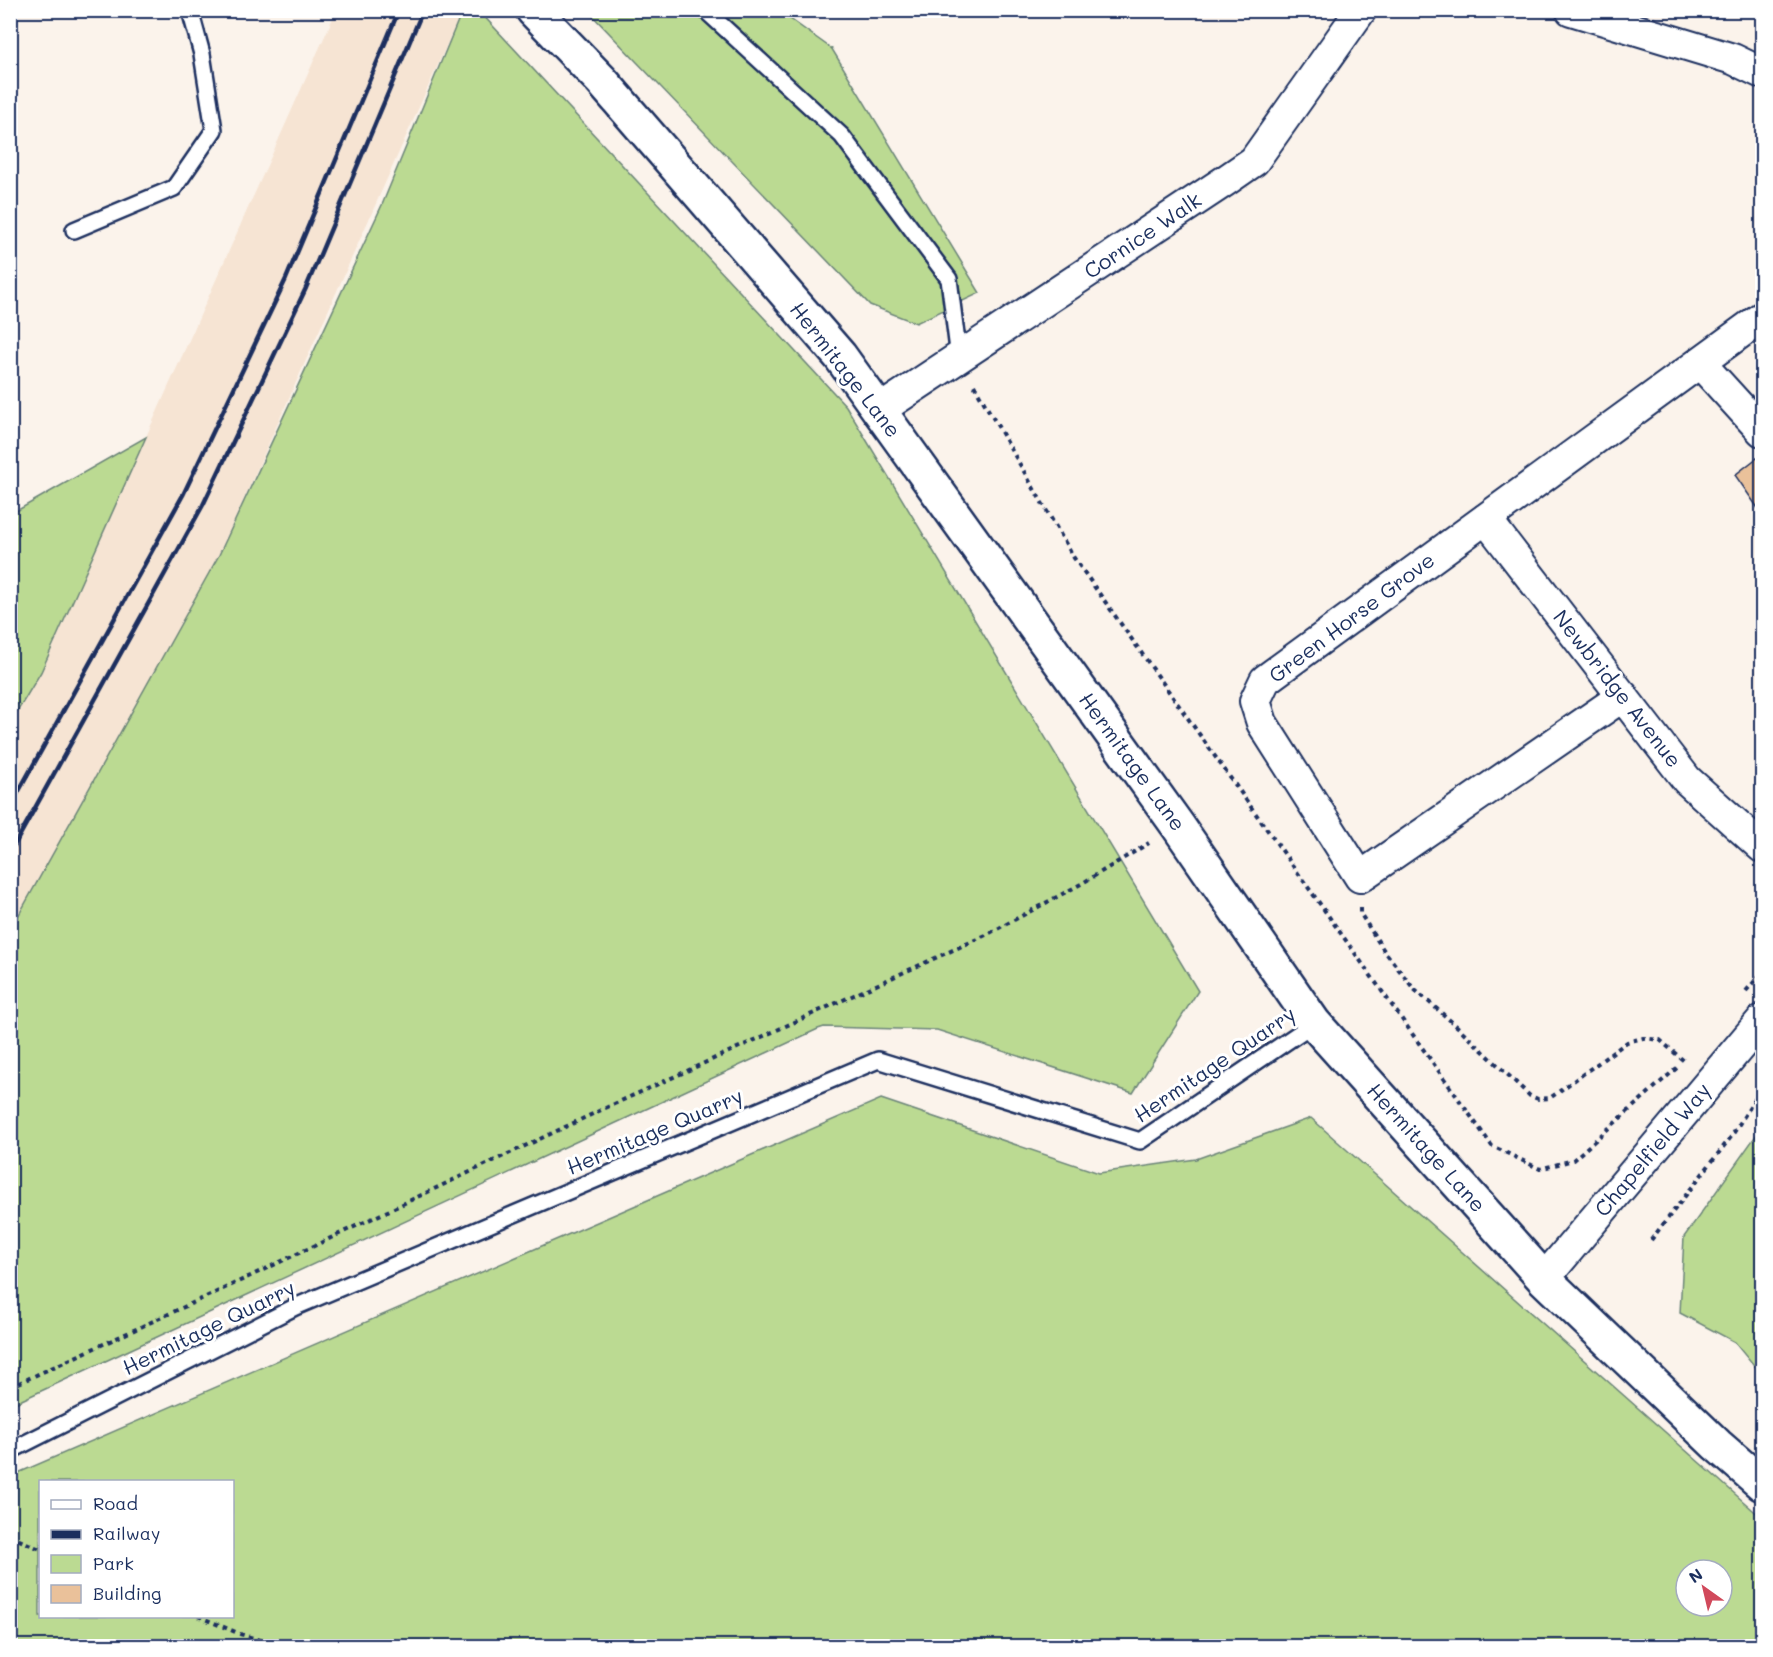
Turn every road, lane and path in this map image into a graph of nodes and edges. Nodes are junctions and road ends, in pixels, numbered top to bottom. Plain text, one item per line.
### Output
1 (190, 10) edge
2 (533, 10) edge
3 (705, 10) edge
4 (1361, 10) edge
5 (1571, 10) edge
6 (1762, 73) edge
7 (74, 230) dead end
8 (1762, 317) edge
9 (959, 358) junction
10 (1700, 363) junction
11 (878, 411) junction
12 (1762, 431) edge
13 (1486, 519) junction
14 (1623, 696) junction
15 (1178, 826) junction
16 (1762, 847) edge
17 (1360, 877) junction
18 (1762, 1020) edge
19 (1314, 1023) junction
20 (1684, 1061) dead end
21 (1762, 1088) edge
22 (1652, 1240) dead end
23 (1544, 1279) junction
24 (10, 1387) edge
25 (10, 1450) edge
26 (1762, 1484) edge
27 (10, 1536) edge
28 (39, 1549) edge
29 (200, 1618) edge
30 (280, 1647) edge

1 - 7 lane
2 - 11 main road, Hermitage Lane
3 - 9 lane
4 - 9 street, Cornice Walk
5 - 6 street
8 - 10 street, Green Horse Grove
9 - 11 street, Cornice Walk
10 - 12 street
10 - 13 street, Green Horse Grove
11 - 15 main road, Hermitage Lane
13 - 14 street, Newbridge Avenue
13 - 17 street, Green Horse Grove
14 - 16 street, Newbridge Avenue
14 - 17 street
15 - 19 main road, Hermitage Lane
15 - 24 path
17 - 20 path
18 - 23 street, Chapelfield Way
19 - 23 main road, Hermitage Lane
19 - 25 lane, Hermitage Quarry
21 - 22 path
23 - 26 main road, Hermitage Lane
27 - 28 path
29 - 30 path

